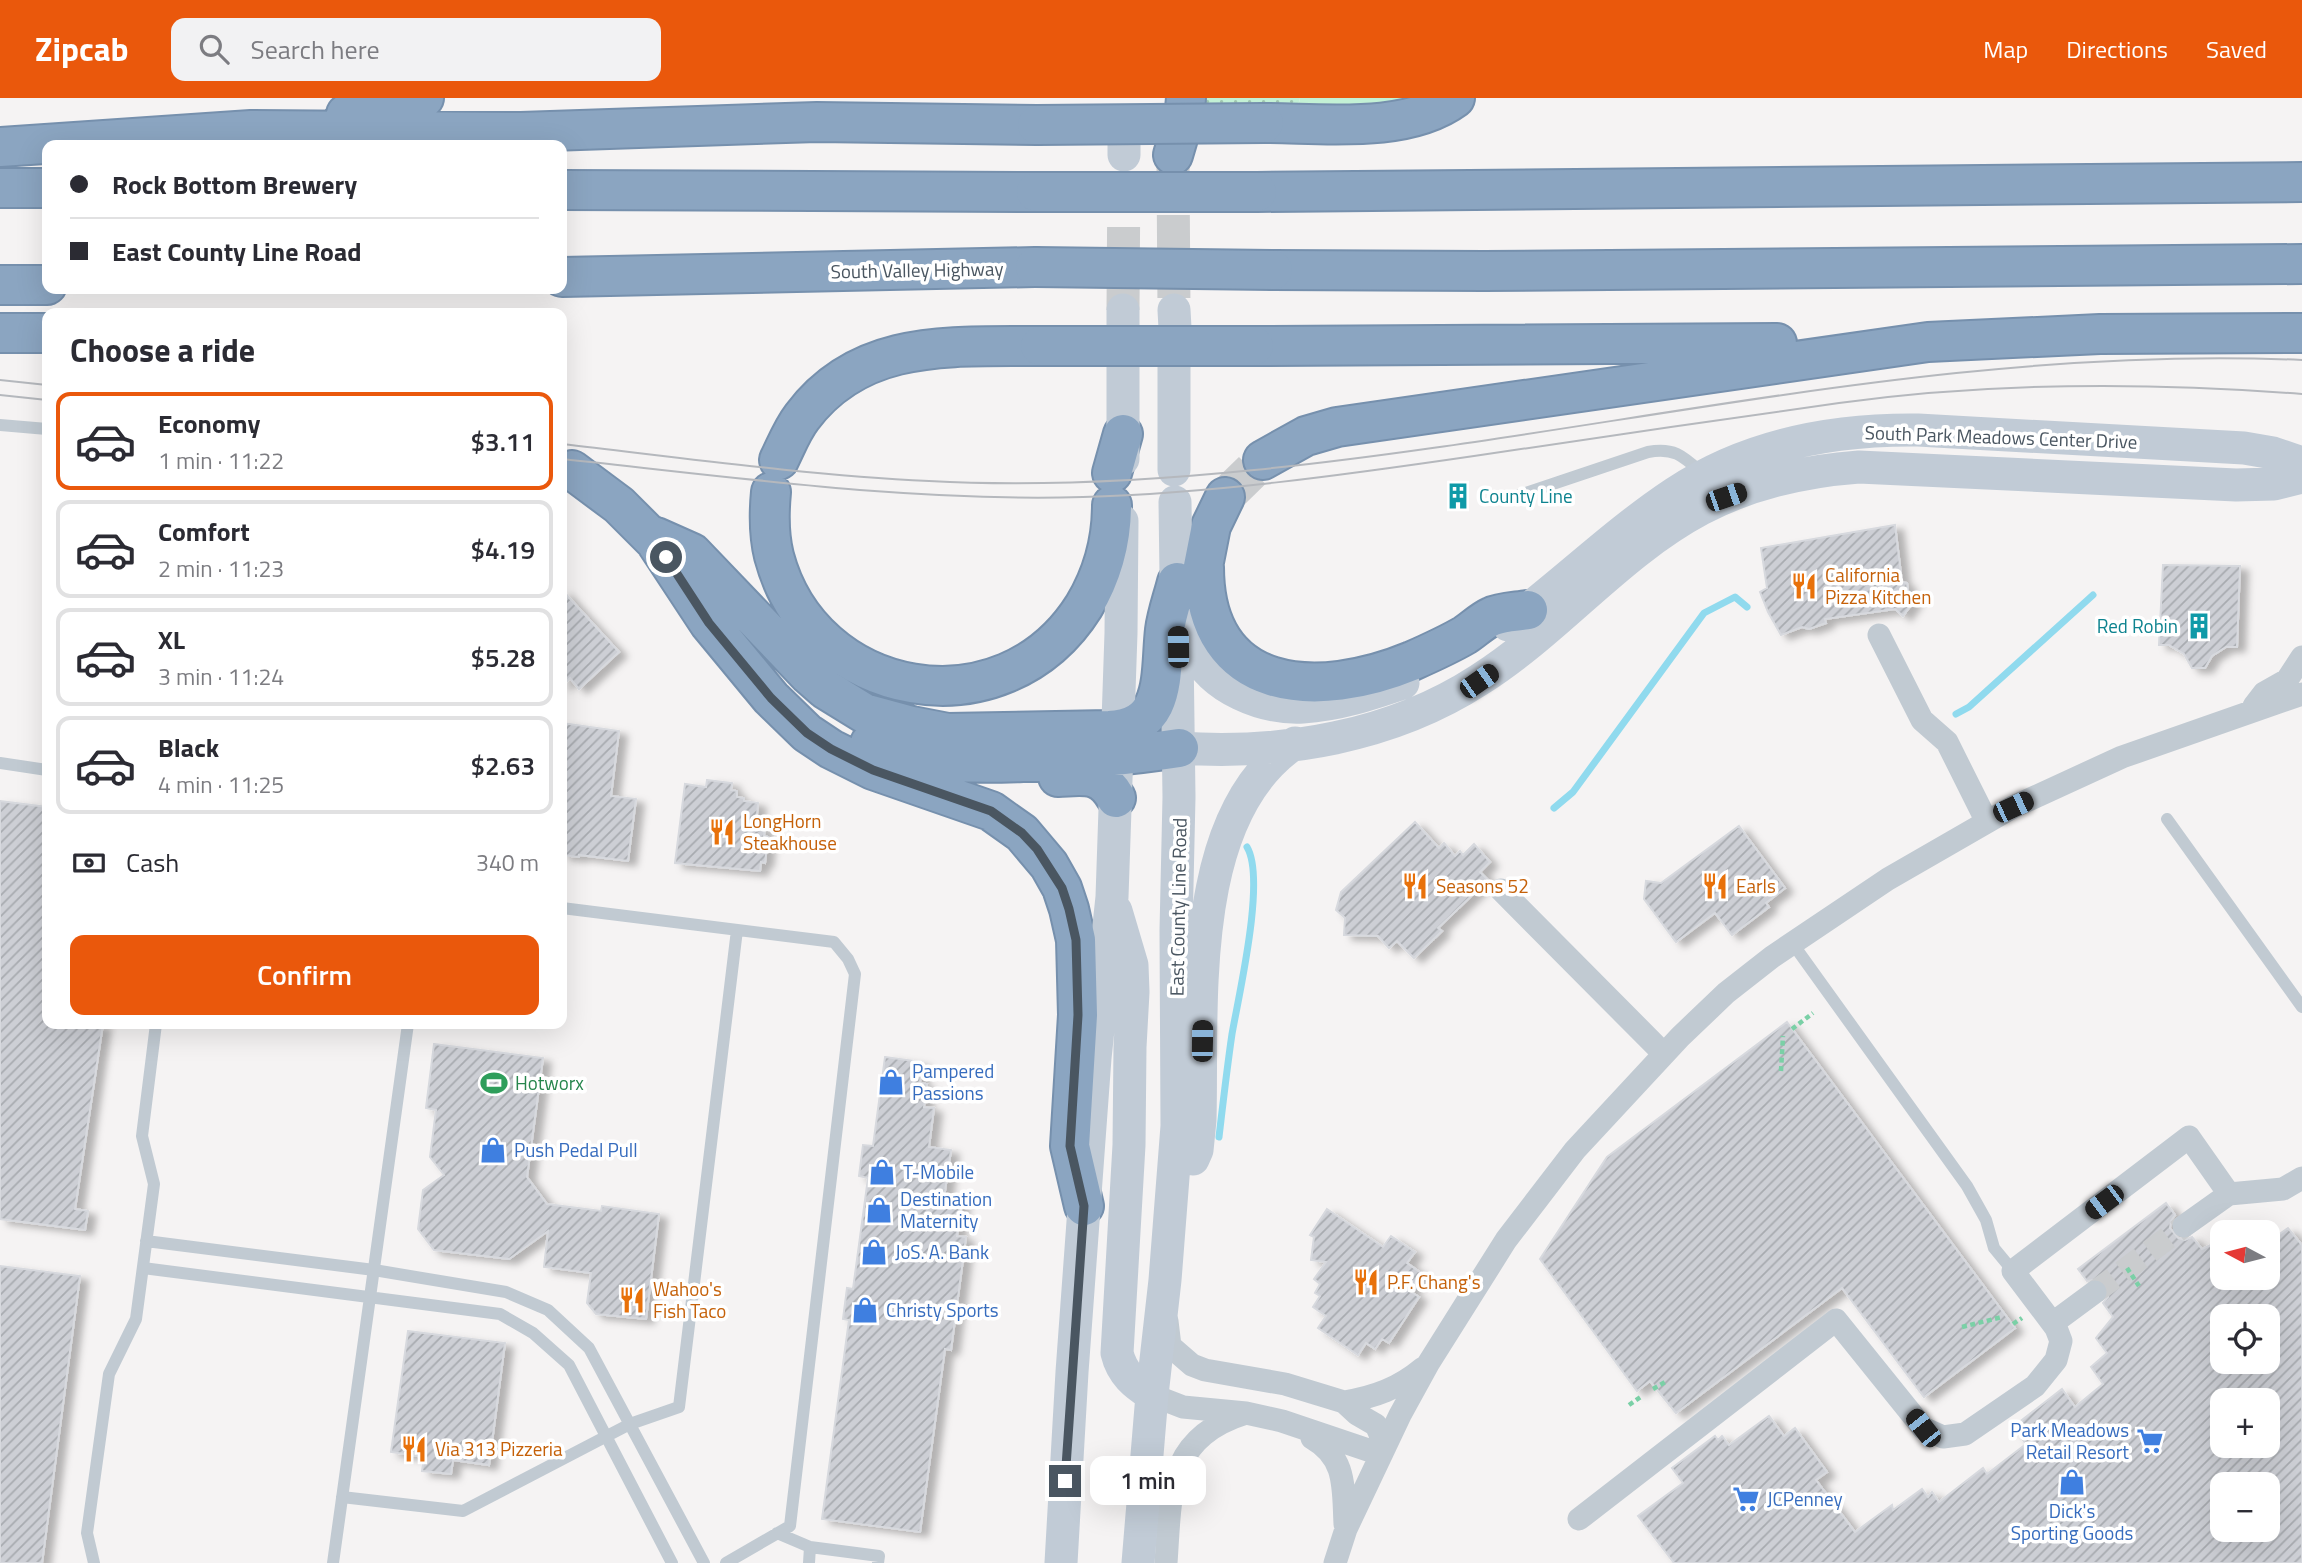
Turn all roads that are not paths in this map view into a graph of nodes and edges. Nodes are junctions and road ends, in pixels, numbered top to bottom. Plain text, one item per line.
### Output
1 (424, 98) edge
2 (1455, 98) edge
3 (251, 131) junction
4 (110, 140) edge
5 (42, 144) edge
6 (0, 147) edge
7 (2302, 182) edge
8 (42, 187) edge
9 (0, 188) edge
10 (567, 190) edge
11 (2302, 264) edge
12 (567, 277) edge
13 (0, 285) edge
14 (42, 285) edge
15 (1123, 332) tunnel mouth
16 (1174, 332) tunnel mouth
17 (0, 333) edge
18 (42, 333) edge
19 (2302, 333) edge
20 (1928, 342) junction
21 (0, 425) edge
22 (42, 429) edge
23 (1123, 435) joint
24 (1263, 460) tunnel mouth
25 (2302, 463) edge
26 (572, 470) dead end
27 (1174, 470) dead end
28 (1705, 476) junction
29 (2302, 477) edge
30 (1117, 489) junction
31 (1225, 498) tunnel mouth
32 (1508, 499) dead end
33 (1175, 502) dead end
34 (651, 535) junction
35 (1190, 574) junction
36 (1528, 610) junction
37 (738, 630) junction
38 (1189, 633) junction
39 (1879, 635) dead end
40 (2302, 657) edge
41 (1179, 669) junction
42 (2302, 694) edge
43 (2248, 713) junction
44 (1118, 743) junction
45 (1294, 743) junction
46 (1179, 748) junction
47 (0, 763) edge
48 (42, 769) edge
49 (1116, 798) junction
50 (2167, 819) dead end
51 (1987, 822) junction
52 (1501, 890) dead end
53 (1112, 897) junction
54 (567, 909) edge
55 (737, 930) junction
56 (1793, 944) junction
57 (2302, 1007) edge
58 (155, 1029) edge
59 (407, 1029) edge
60 (1664, 1054) junction
61 (2302, 1178) edge
62 (2229, 1194) junction
63 (1084, 1206) junction
64 (1170, 1210) junction
65 (2184, 1226) tunnel mouth
66 (146, 1241) junction
67 (143, 1268) junction
68 (374, 1270) junction
69 (2013, 1271) junction
70 (1165, 1280) junction
71 (2095, 1292) tunnel mouth
72 (370, 1297) junction
73 (2053, 1323) junction
74 (1428, 1364) junction
75 (1152, 1395) junction
76 (1344, 1402) junction
77 (1246, 1413) junction
78 (1282, 1420) junction
79 (630, 1424) junction
80 (606, 1436) junction
81 (1385, 1444) junction
82 (342, 1497) junction
83 (1579, 1519) dead end
84 (1346, 1529) junction
85 (777, 1533) junction
86 (810, 1547) junction
87 (94, 1563) edge
88 (333, 1563) edge
89 (672, 1563) edge
90 (704, 1563) edge
91 (726, 1563) edge
92 (808, 1563) edge
93 (878, 1563) edge
94 (1060, 1563) edge
95 (1138, 1563) edge
96 (1166, 1563) edge
97 (1335, 1563) edge

1 - 3 highway
2 - 3 highway, bridge
3 - 4 highway
5 - 6 highway
7 - 10 highway, bridge
8 - 9 highway
11 - 12 highway, South Valley Highway, bridge
13 - 14 highway
15 - 23 main road
16 - 27 main road
17 - 18 highway
19 - 20 highway
20 - 24 highway
20 - 30 highway, bridge
21 - 22 lane
23 - 30 highway
25 - 28 main road, South Park Meadows Center Drive
26 - 34 highway
28 - 32 lane
28 - 36 main road, South Park Meadows Center Drive
29 - 45 main road, South Park Meadows Center Drive
30 - 44 main road
31 - 35 highway
33 - 35 main road, East County Line Road
34 - 37 highway
34 - 44 highway
34 - 63 highway
35 - 36 highway
35 - 38 highway
35 - 41 main road, East County Line Road
35 - 44 highway
36 - 38 main road, South Park Meadows Center Drive
37 - 44 highway
37 - 49 highway
38 - 41 highway
39 - 51 street
40 - 43 street
41 - 46 main road, East County Line Road
42 - 43 street
43 - 51 street
44 - 46 highway
44 - 49 main road
45 - 46 main road, South Park Meadows Center Drive
45 - 64 main road
46 - 64 main road, East County Line Road
47 - 48 lane
49 - 53 main road
50 - 57 lane
51 - 56 street
52 - 60 street
53 - 63 main road
53 - 75 main road
54 - 55 lane
55 - 79 lane
55 - 85 lane
56 - 60 street
56 - 69 lane
58 - 66 lane
59 - 68 lane
60 - 74 street
61 - 62 street
62 - 65 street
62 - 69 street
63 - 94 main road
64 - 70 main road, East County Line Road
66 - 67 lane
66 - 68 lane
67 - 72 lane
67 - 87 lane
68 - 72 lane
68 - 79 lane
69 - 73 street
70 - 75 main road, East County Line Road
70 - 76 street
71 - 73 street
72 - 80 lane
72 - 82 lane
73 - 83 street
74 - 76 street
74 - 81 street
75 - 77 street
75 - 95 main road, East County Line Road
76 - 81 street
77 - 78 street
77 - 96 street
78 - 81 street
78 - 84 street
79 - 80 lane
79 - 90 lane
80 - 82 lane
80 - 89 lane
81 - 84 street
82 - 88 lane
84 - 97 street
85 - 86 lane
85 - 91 lane
86 - 92 lane
86 - 93 lane

